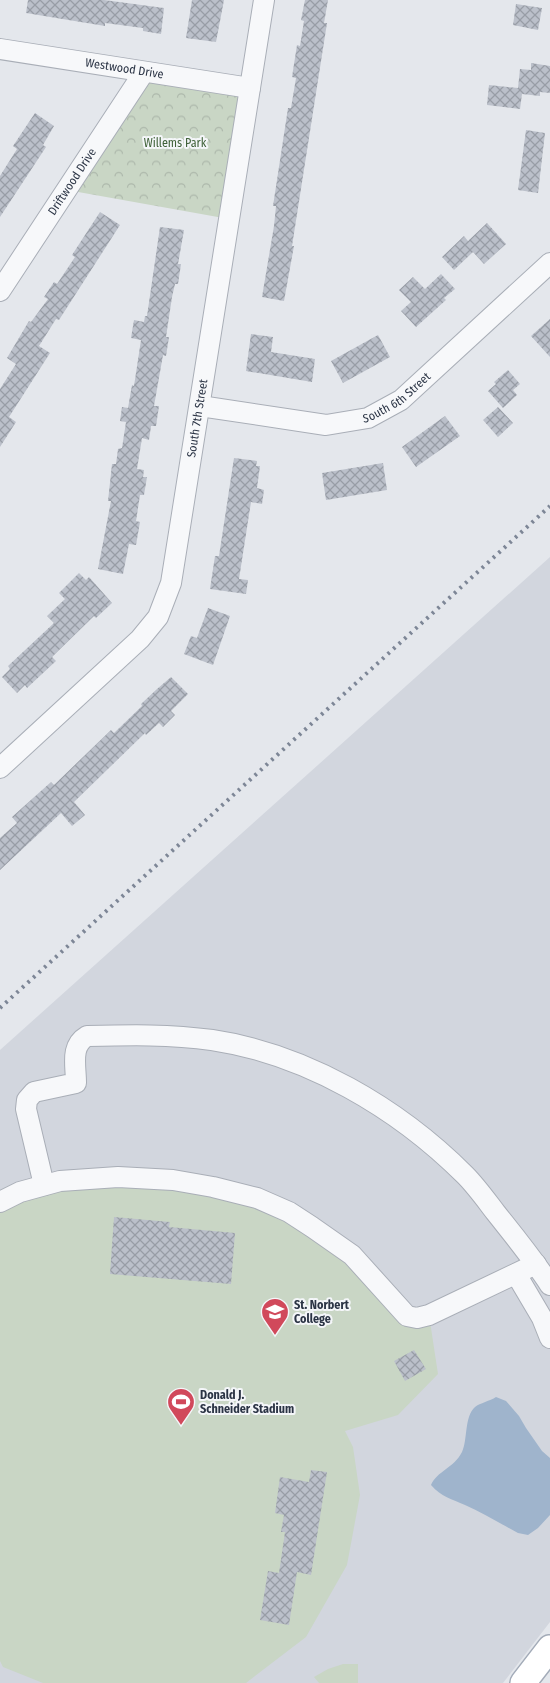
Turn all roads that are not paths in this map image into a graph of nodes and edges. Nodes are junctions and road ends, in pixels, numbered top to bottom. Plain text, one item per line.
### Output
1 (264, 0) edge
2 (0, 49) edge
3 (144, 72) junction
4 (250, 88) junction
5 (550, 263) edge
6 (0, 291) edge
7 (200, 406) junction
8 (0, 768) edge
9 (44, 1186) junction
10 (0, 1202) edge
11 (536, 1264) junction
12 (516, 1274) junction
13 (550, 1285) edge
14 (550, 1338) edge
15 (550, 1648) edge
16 (523, 1683) edge

1 - 4 street, South 7th Street
2 - 3 street, Westwood Drive
3 - 4 street, Westwood Drive
3 - 6 street, Driftwood Drive
4 - 7 street, South 7th Street
5 - 7 street, South 6th Street
7 - 8 street, South 7th Street
9 - 10 street
9 - 11 street
9 - 12 street
11 - 12 street
11 - 13 street
12 - 14 street
15 - 16 main road

